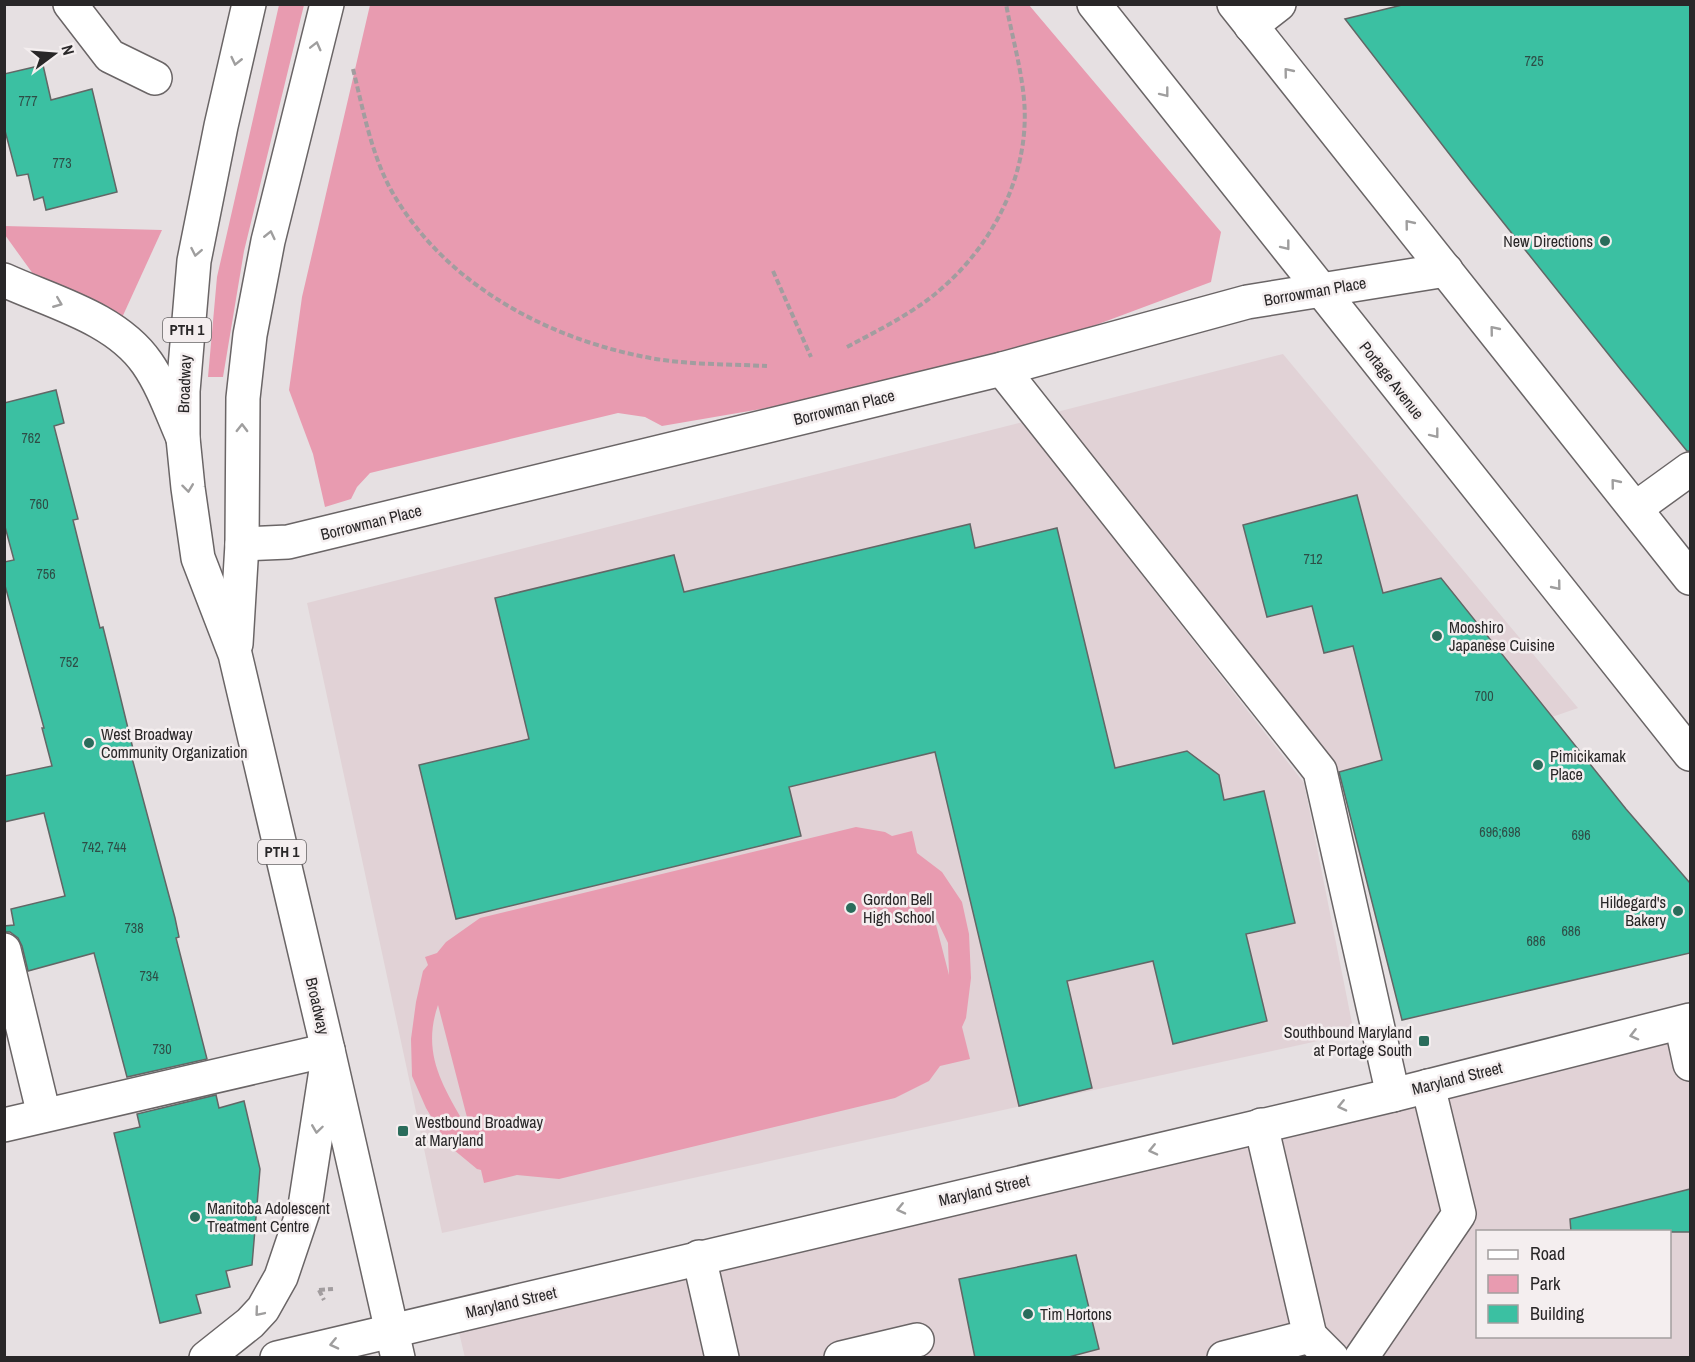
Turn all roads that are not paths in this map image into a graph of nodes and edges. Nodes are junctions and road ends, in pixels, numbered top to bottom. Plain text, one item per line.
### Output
1 (70, 4) edge
2 (249, 4) edge
3 (327, 4) edge
4 (1094, 4) edge
5 (1279, 4) edge
6 (1242, 15) edge
7 (155, 78) dead end
8 (1446, 270) junction
9 (4, 280) edge
10 (1320, 289) junction
11 (1002, 369) junction
12 (183, 438) junction
13 (1690, 468) edge
14 (1636, 508) junction
15 (242, 544) junction
16 (1690, 578) edge
17 (235, 654) junction
18 (1690, 754) edge
19 (4, 950) edge
20 (1686, 1022) edge
21 (328, 1050) junction
22 (1690, 1064) edge
23 (1428, 1086) junction
24 (1393, 1095) junction
25 (44, 1115) junction
26 (4, 1125) edge
27 (1261, 1125) junction
28 (699, 1257) junction
29 (917, 1340) dead end
30 (394, 1344) edge
31 (1319, 1350) edge
32 (206, 1358) edge
33 (277, 1358) edge
34 (722, 1358) edge
35 (841, 1358) edge
36 (1224, 1358) edge
37 (1361, 1358) edge

1 - 7 main road
2 -> 12 main road, Broadway / PTH 1
15 -> 3 main road, Broadway / PTH 1
4 -> 10 main road, Portage Avenue
5 - 6 main road
8 -> 6 main road
8 - 10 main road, Borrowman Place
14 -> 8 main road
9 -> 12 main road
10 - 11 main road, Borrowman Place
10 -> 18 main road, Portage Avenue
11 - 15 main road, Borrowman Place
11 - 24 main road
12 -> 17 main road, Broadway / PTH 1
13 - 14 main road
14 - 16 main road
15 - 17 main road, Broadway / PTH 1
17 - 21 main road, Broadway / PTH 1
19 - 25 main road
20 - 22 main road
20 -> 23 main road, Maryland Street
21 - 25 main road
21 - 30 main road, Broadway / PTH 1
21 -> 32 main road
23 - 24 main road, Maryland Street
23 - 37 main road
24 -> 27 main road, Maryland Street
25 - 26 main road
27 -> 28 main road, Maryland Street
27 - 31 main road
28 - 30 main road, Maryland Street
28 - 34 main road
29 - 35 main road
30 -> 33 main road, Maryland Street
31 - 36 main road

